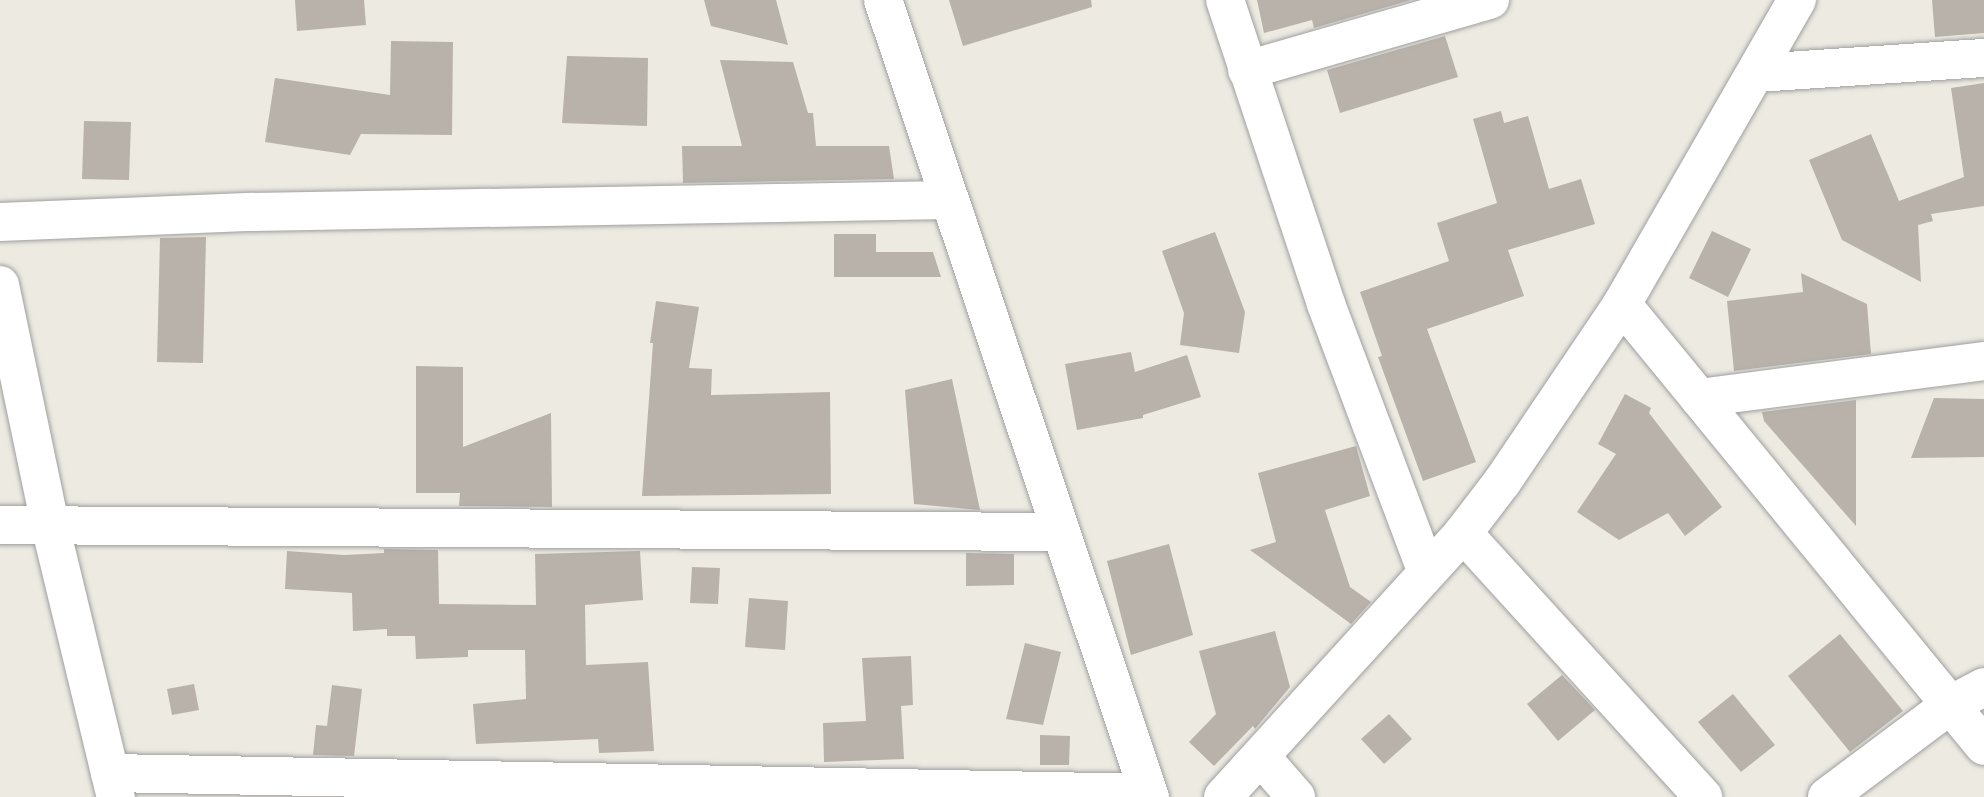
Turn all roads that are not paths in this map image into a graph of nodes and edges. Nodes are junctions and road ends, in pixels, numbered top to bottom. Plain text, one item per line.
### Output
1 (883, 0) edge
2 (1225, 0) edge
3 (1490, 0) edge
4 (1797, 0) edge
5 (1984, 58) edge
6 (1247, 69) junction
7 (1757, 73) junction
8 (949, 200) junction
9 (0, 222) edge
10 (0, 285) edge
11 (1622, 304) junction
12 (1984, 361) edge
13 (1699, 398) junction
14 (0, 525) edge
15 (50, 525) junction
16 (1060, 532) junction
17 (1462, 533) junction
18 (1427, 572) junction
19 (1984, 687) edge
20 (1950, 705) junction
21 (1984, 746) edge
22 (1262, 758) junction
23 (113, 785) edge
24 (1149, 795) edge
25 (1223, 797) edge
26 (1296, 797) edge
27 (1703, 797) edge
28 (1827, 797) edge

1 - 8 street
2 - 6 street
3 - 6 street
4 - 7 street
5 - 7 street
6 - 18 street
7 - 11 street
8 - 9 street
8 - 16 street
10 - 15 street
11 - 13 street
11 - 17 street
12 - 13 street
13 - 20 street
14 - 15 street
15 - 16 street
15 - 23 street
16 - 24 street
17 - 18 street
17 - 27 street
18 - 22 street
19 - 20 street
20 - 21 street
20 - 28 street
22 - 25 street
22 - 26 street
23 - 24 street

